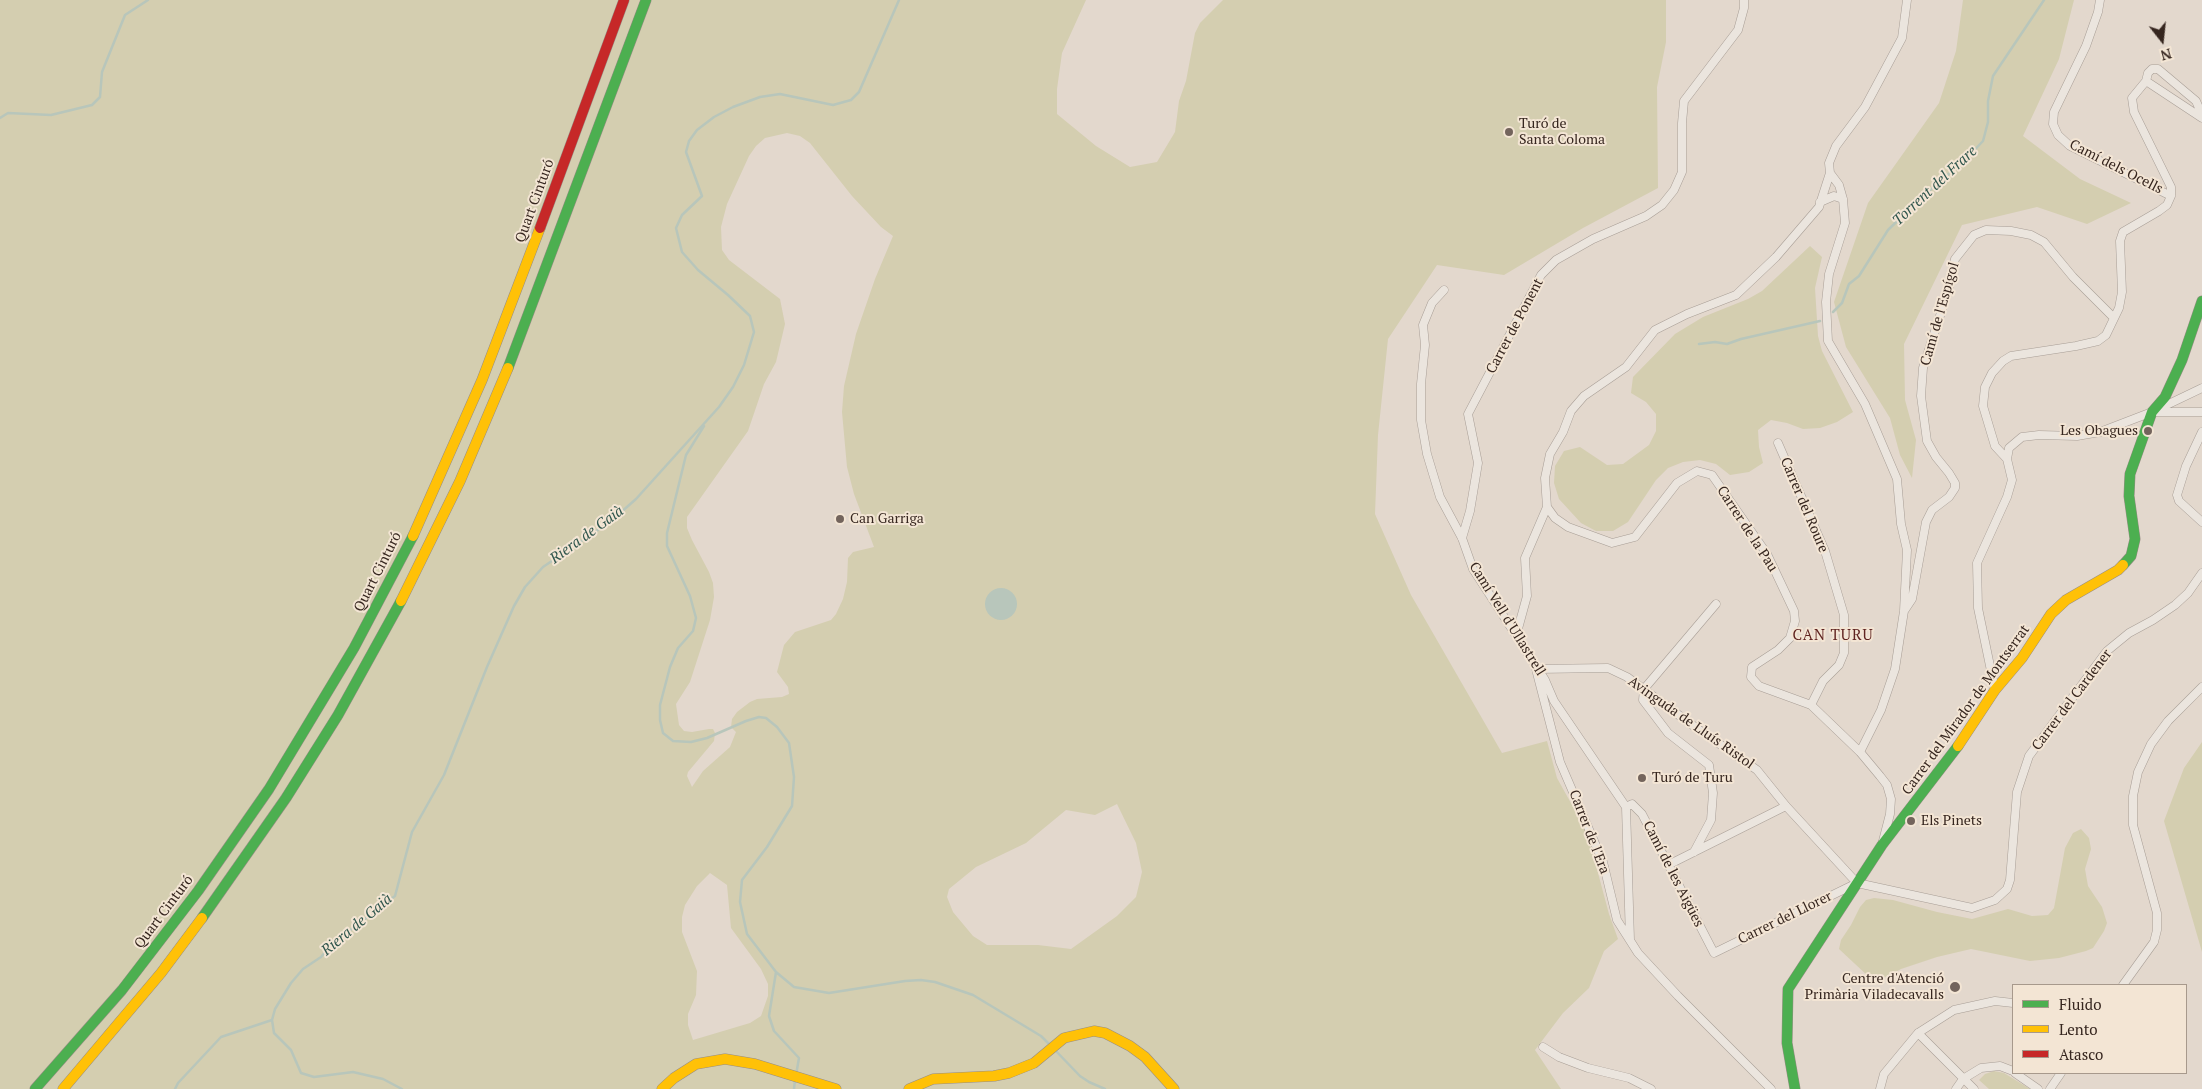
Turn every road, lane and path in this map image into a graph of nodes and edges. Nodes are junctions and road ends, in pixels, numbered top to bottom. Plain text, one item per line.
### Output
1 (624, 0) edge
2 (646, 0) edge
3 (1744, 0) edge
4 (1907, 0) edge
5 (2100, 0) edge
6 (2146, 81) junction
7 (2199, 101) edge
8 (2200, 117) edge
9 (1830, 173) junction
10 (2171, 196) junction
11 (1843, 199) junction
12 (1820, 202) junction
13 (1444, 290) dead end
14 (2202, 302) edge
15 (2114, 318) junction
16 (2202, 388) edge
17 (2152, 412) junction
18 (2202, 412) edge
19 (2202, 432) edge
20 (1778, 443) dead end
21 (2007, 459) junction
22 (1547, 507) junction
23 (2202, 522) edge
24 (1462, 538) junction
25 (2202, 573) edge
26 (1716, 604) dead end
27 (1904, 611) junction
28 (1516, 636) junction
29 (1536, 669) junction
30 (2202, 687) edge
31 (1644, 689) junction
32 (1995, 690) junction
33 (1811, 706) junction
34 (1860, 752) junction
35 (1626, 806) junction
36 (1786, 806) junction
37 (1882, 846) junction
38 (1694, 852) junction
39 (1670, 864) junction
40 (1857, 883) junction
41 (1630, 940) junction
42 (1714, 953) joint
43 (2125, 984) edge
44 (2012, 1003) edge
45 (1918, 1033) junction
46 (1543, 1047) dead end
47 (2012, 1071) edge
48 (2017, 1074) edge
49 (2061, 1074) edge
50 (1963, 1079) junction
51 (35, 1089) edge
52 (63, 1089) edge
53 (662, 1089) edge
54 (836, 1089) edge
55 (908, 1089) edge
56 (1174, 1089) edge
57 (1652, 1089) edge
58 (1771, 1089) edge
59 (1795, 1089) edge
60 (1880, 1089) edge
61 (1956, 1089) edge
62 (1974, 1089) edge
63 (2038, 1089) edge
64 (2050, 1089) edge

1 - 51 main road, Quart Cinturó
2 - 52 main road
3 - 24 street, Carrer de Ponent
4 - 9 street
5 - 10 street, Camí dels Ocells
6 - 7 street
6 - 8 street
6 - 10 street
7 - 8 street
9 - 11 street
9 - 12 street
10 - 15 street
11 - 12 street
11 - 27 street
12 - 22 street
13 - 24 street, Camí Vell d'Ullastrell
14 - 17 main road, Carrer del Mirador de Montserrat
15 - 21 street
15 - 27 street, Camí de l'Espígol
16 - 17 street
17 - 18 street
17 - 21 street
17 - 32 main road, Carrer del Mirador de Montserrat
19 - 23 street
20 - 33 street, Carrer del Roure
21 - 32 street
22 - 28 street
22 - 33 street, Carrer de la Pau
24 - 28 street, Camí Vell d'Ullastrell
25 - 40 street, Carrer del Cardener
26 - 31 street
27 - 34 street
28 - 29 street, Camí Vell d'Ullastrell
29 - 31 street, Avinguda de Lluís Ristol
29 - 35 street, Camí Vell d'Ullastrell
29 - 41 street, Carrer de l'Era
30 - 43 street
31 - 36 street, Avinguda de Lluís Ristol
31 - 38 street
32 - 37 main road, Carrer del Mirador de Montserrat
33 - 34 street, Carrer de la Pau
34 - 37 street, Carrer de la Pau
35 - 39 street, Camí de les Aigües
35 - 41 street
36 - 38 street
36 - 40 street, Avinguda de Lluís Ristol
37 - 40 main road, Carrer del Mirador de Montserrat
38 - 39 street
39 - 42 street, Camí de les Aigües
40 - 42 street, Carrer del Llorer
40 - 59 main road, Carrer del Mirador de Montserrat
41 - 58 street, Carrer de l'Era
44 - 45 street
45 - 50 street
45 - 60 street
46 - 57 street
47 - 50 street
48 - 63 street
49 - 64 street
50 - 61 street
50 - 62 street
53 - 54 main road
55 - 56 main road

